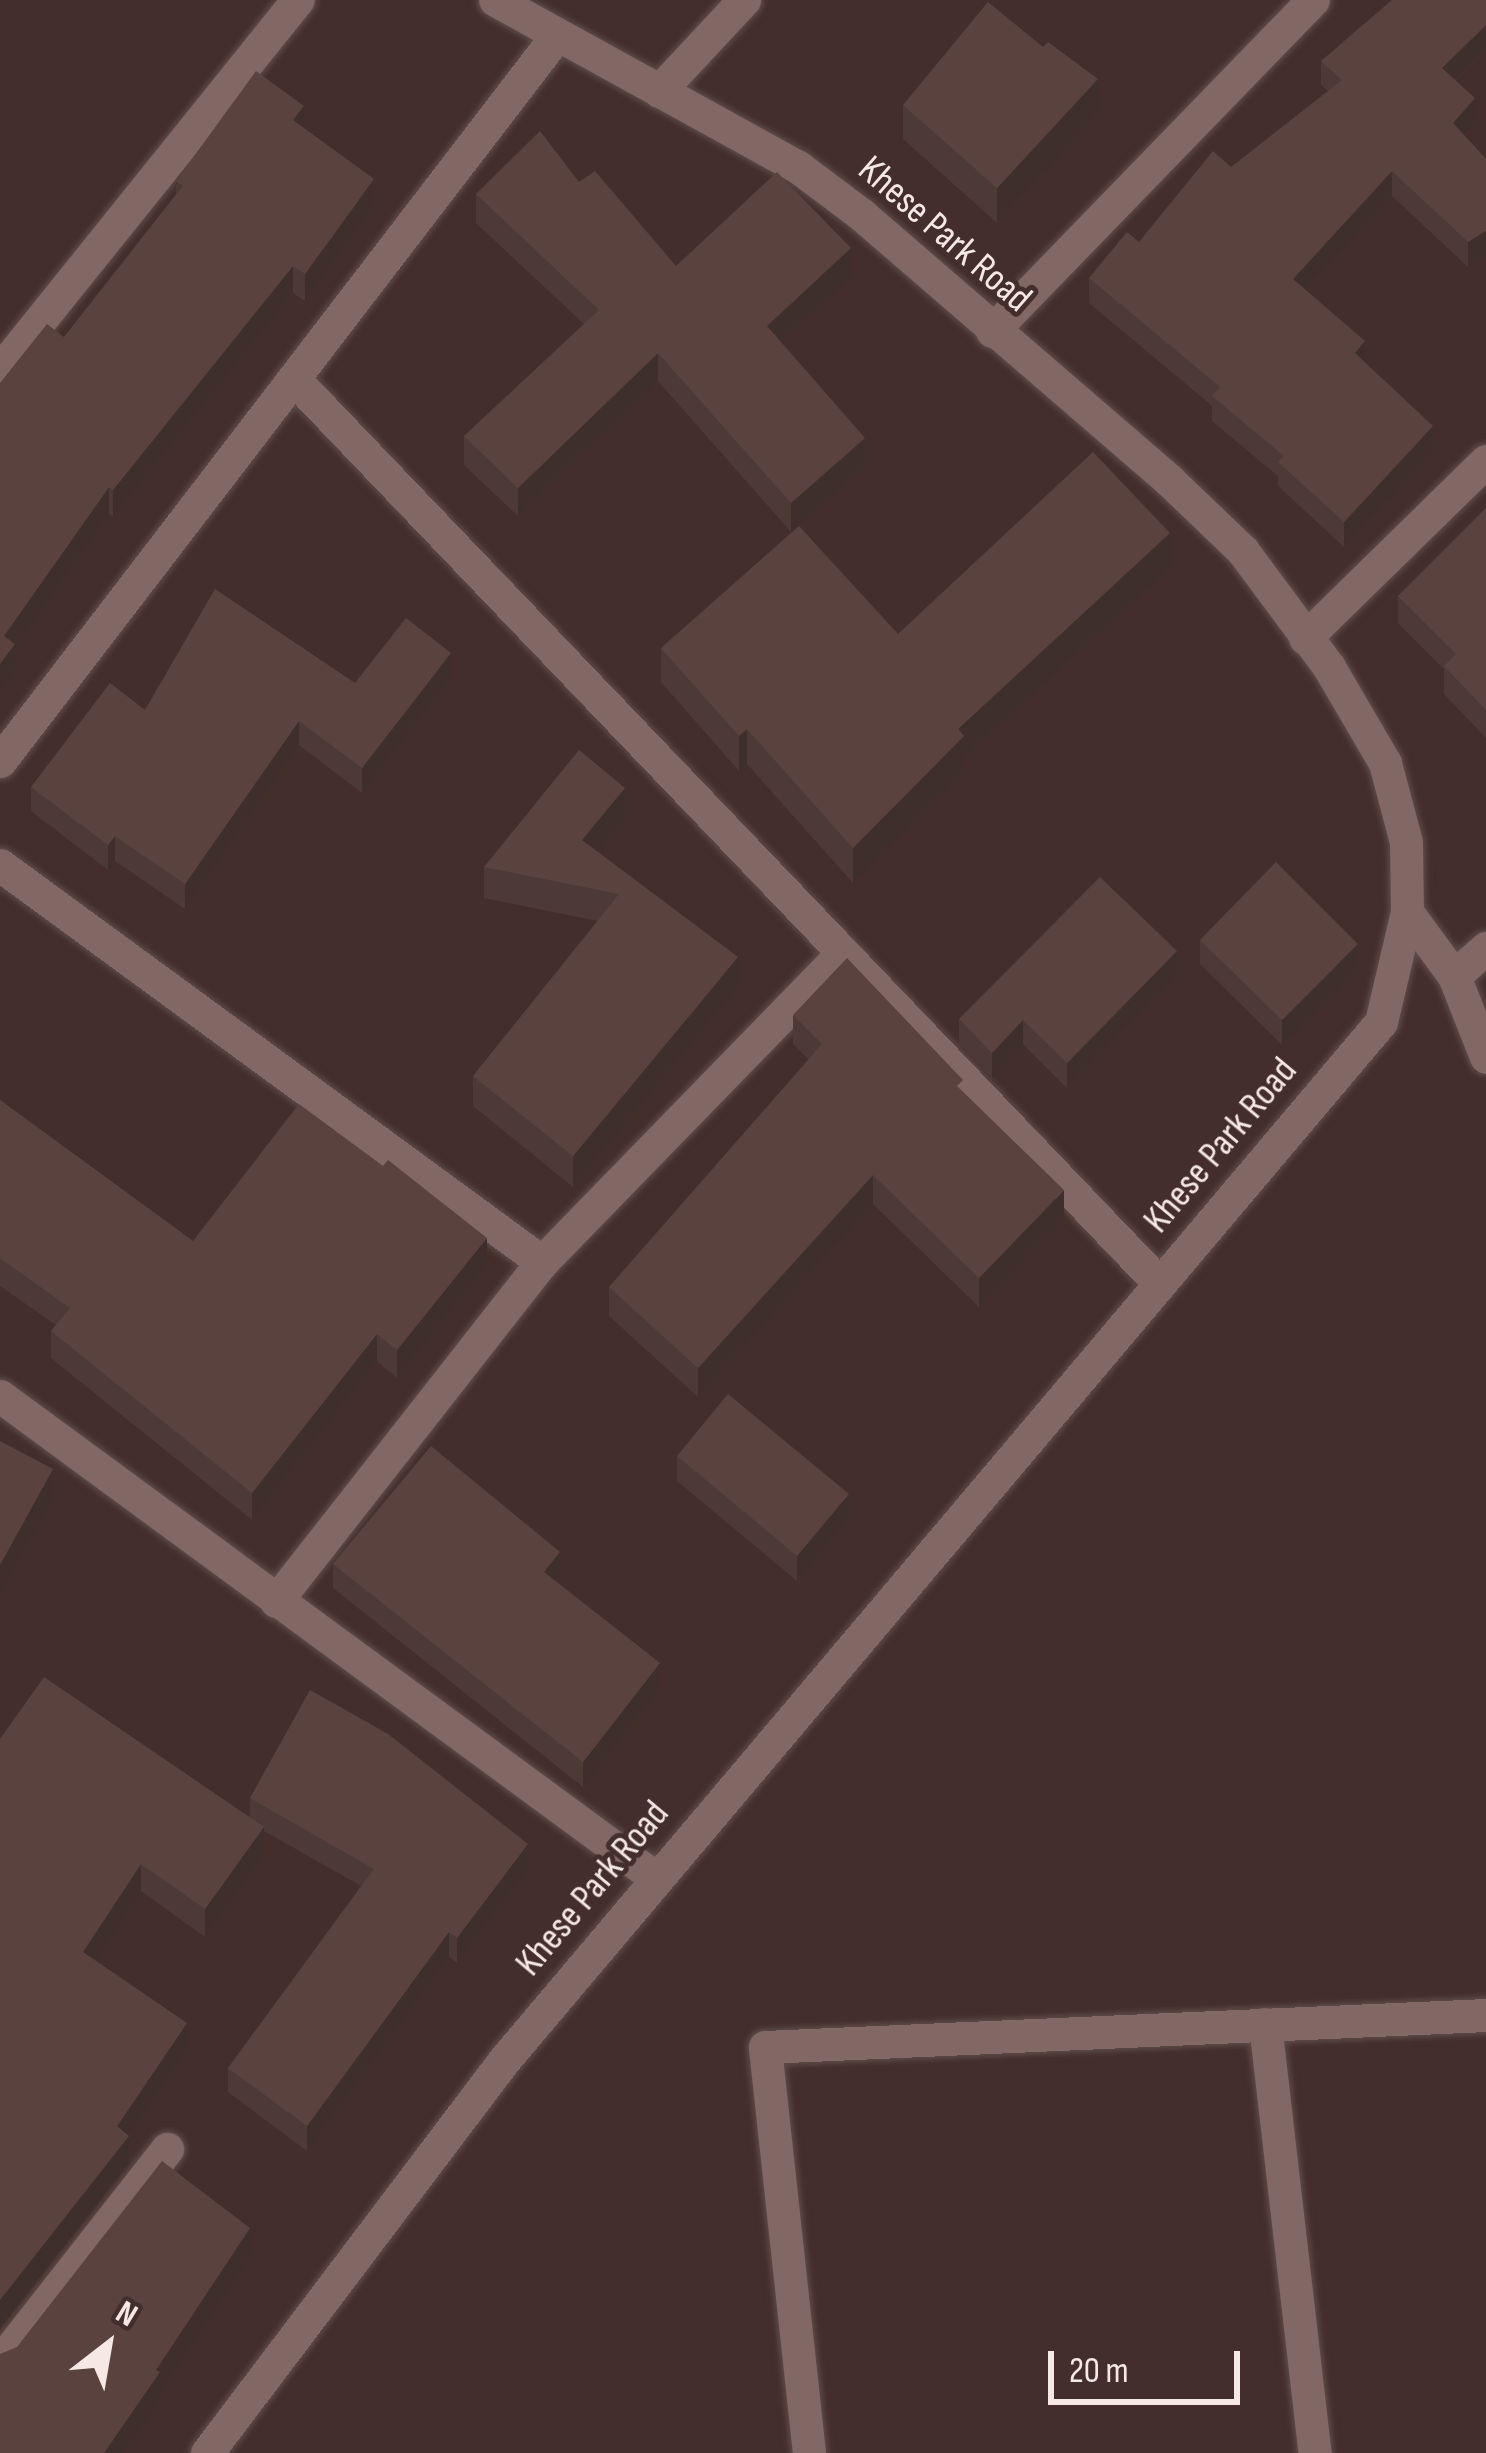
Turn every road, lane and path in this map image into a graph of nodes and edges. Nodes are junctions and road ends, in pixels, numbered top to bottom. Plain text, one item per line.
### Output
1 (298, 0) edge
2 (495, 0) edge
3 (744, 0) edge
4 (1312, 0) edge
5 (556, 35) junction
6 (659, 91) junction
7 (992, 332) junction
8 (0, 370) edge
9 (294, 379) junction
10 (1486, 461) edge
11 (1305, 638) junction
12 (0, 761) edge
13 (0, 865) edge
14 (1407, 912) junction
15 (1486, 948) edge
16 (843, 953) junction
17 (1454, 976) junction
18 (1486, 1057) edge
19 (542, 1262) junction
20 (1159, 1283) junction
21 (0, 1396) edge
22 (276, 1601) junction
23 (656, 1878) junction
24 (1486, 2015) edge
25 (1265, 2024) junction
26 (167, 2149) dead end
27 (0, 2362) edge
28 (207, 2453) edge
29 (809, 2453) edge
30 (1315, 2453) edge

1 - 8 street
2 - 5 street, Khese Park Road
3 - 6 street
4 - 7 street
5 - 6 street, Khese Park Road
5 - 9 street
6 - 7 street, Khese Park Road
7 - 11 street, Khese Park Road
9 - 12 street
9 - 16 street
10 - 11 street
11 - 14 street, Khese Park Road
13 - 19 street
14 - 17 street
14 - 20 street, Khese Park Road
15 - 17 street
16 - 19 street
16 - 20 street
17 - 18 street
19 - 22 street
20 - 23 street, Khese Park Road
21 - 22 street
22 - 23 street
23 - 28 street, Khese Park Road
24 - 25 street
25 - 29 street
25 - 30 street
26 - 27 street

